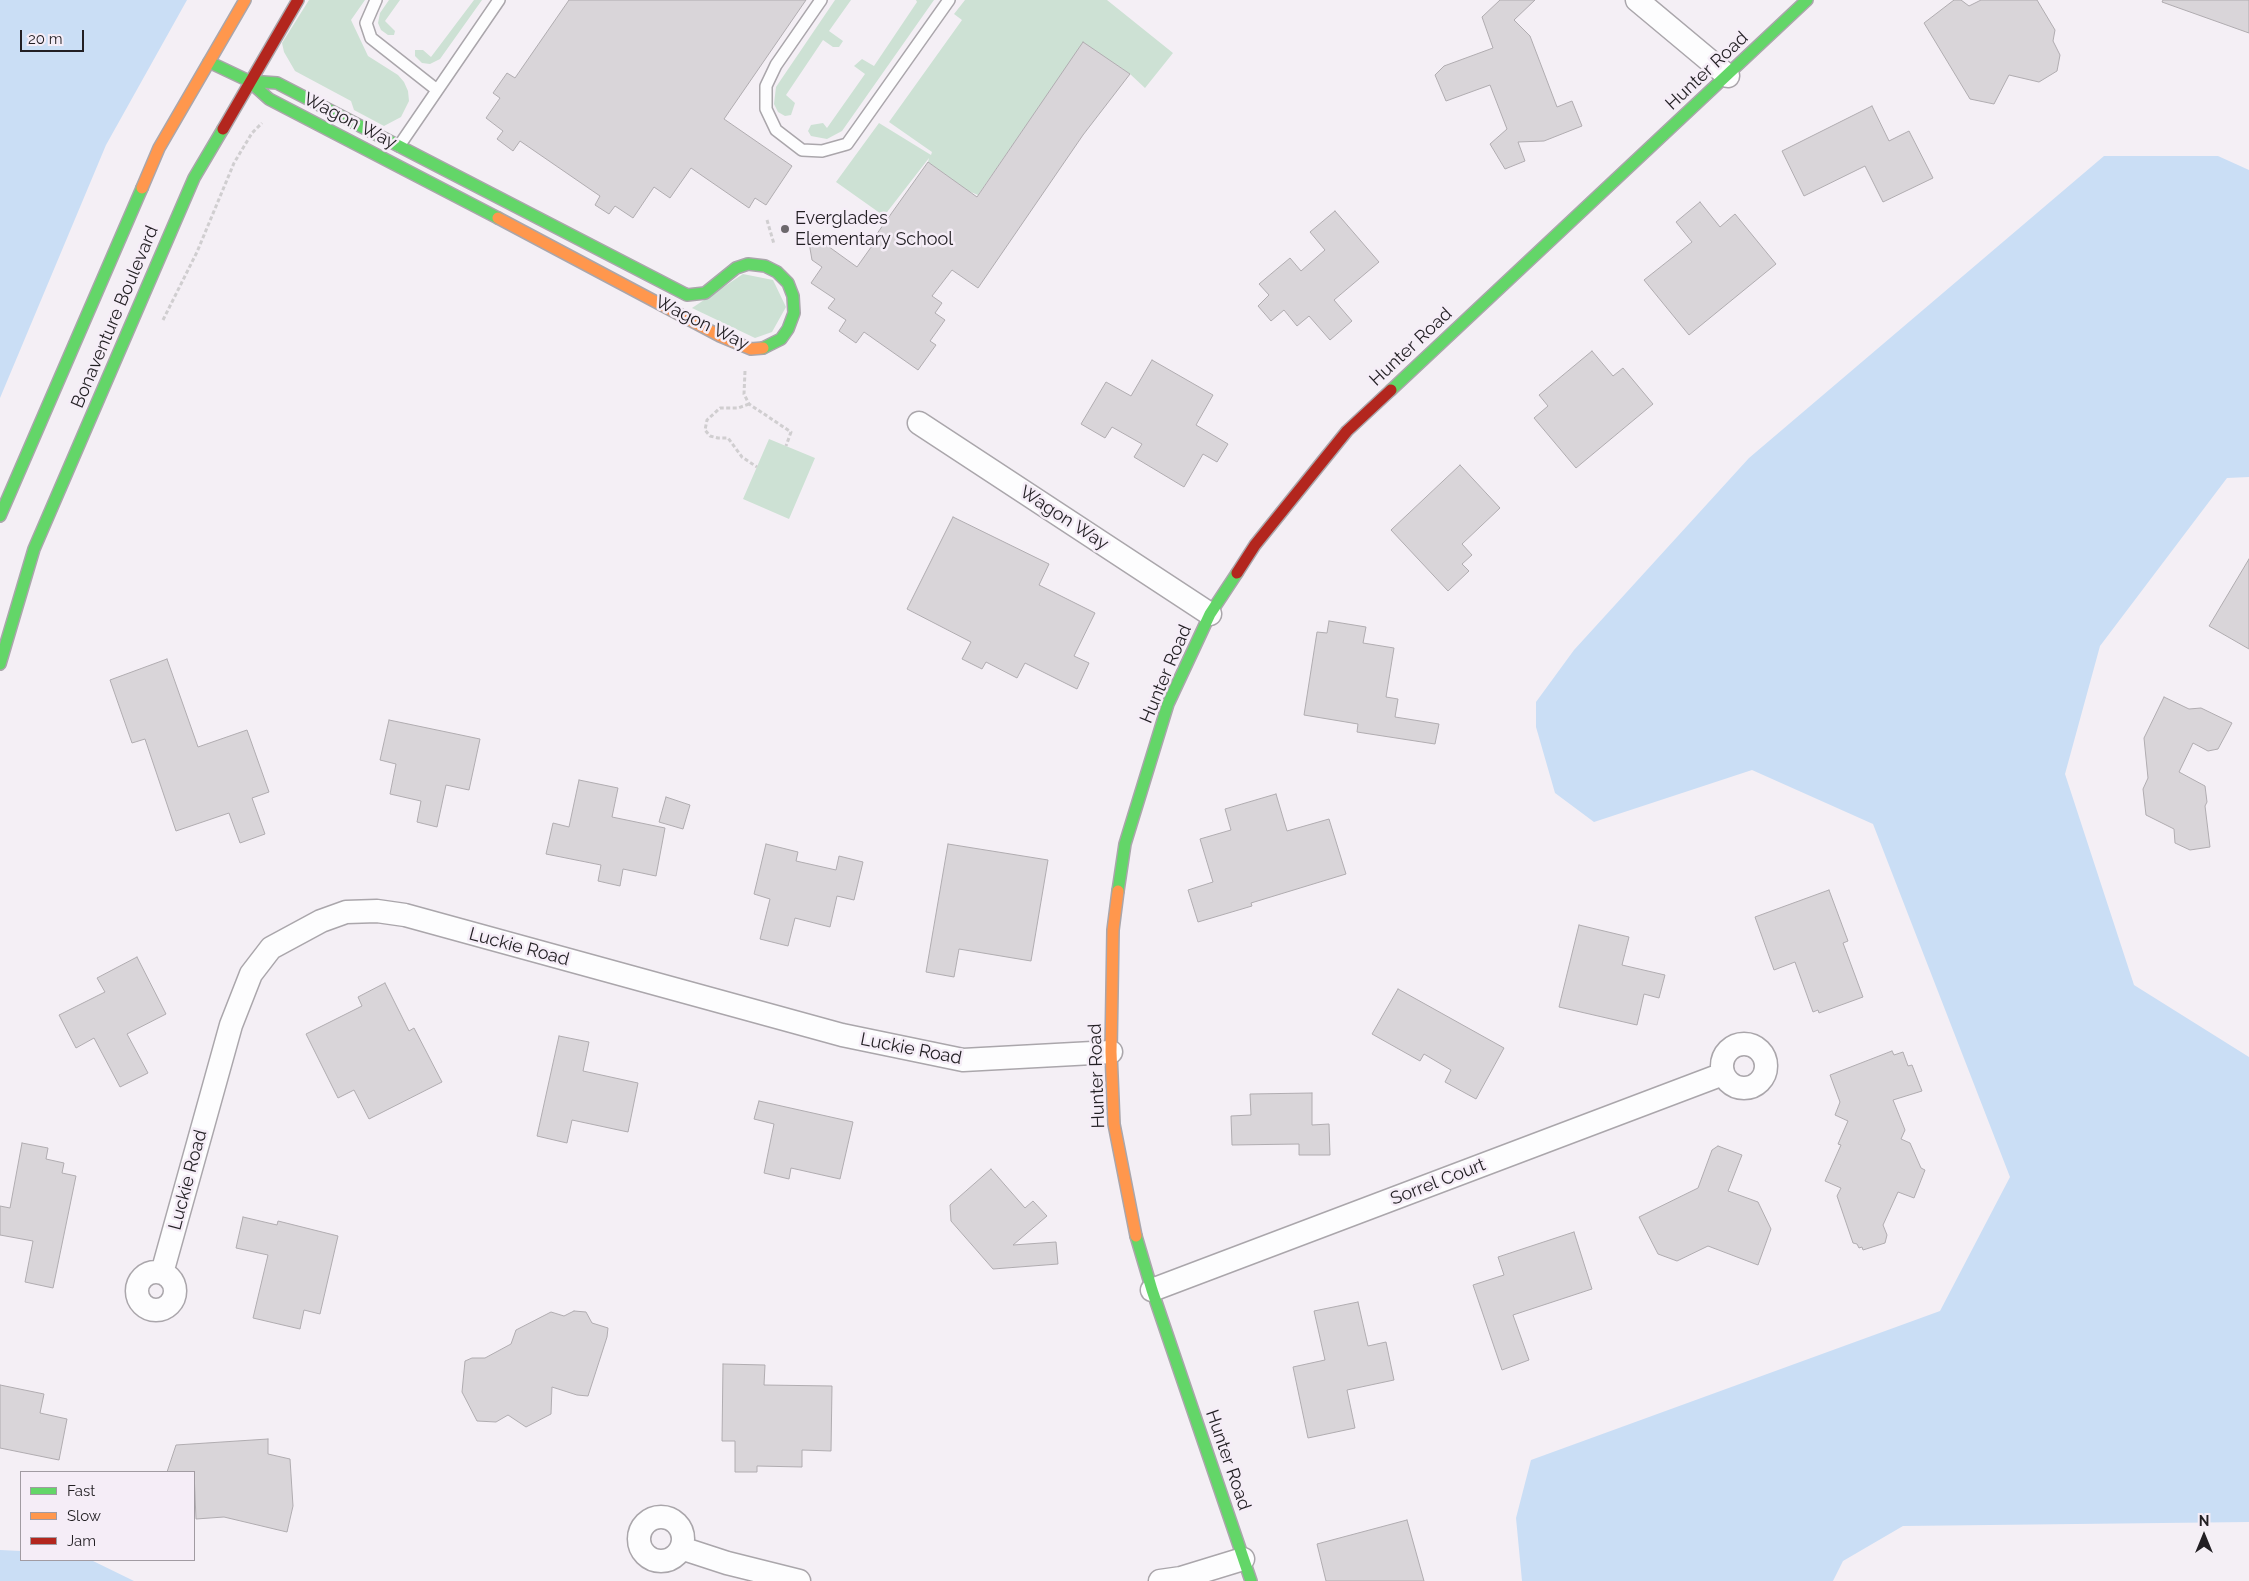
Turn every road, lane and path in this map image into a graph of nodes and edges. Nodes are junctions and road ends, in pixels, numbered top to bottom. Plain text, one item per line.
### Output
1 (245, 0) edge
2 (298, 0) edge
3 (376, 0) edge
4 (499, 0) edge
5 (821, 0) edge
6 (949, 0) edge
7 (1637, 0) edge
8 (1807, 0) edge
9 (209, 62) junction
10 (1728, 76) junction
11 (249, 81) junction
12 (436, 90) junction
13 (399, 146) junction
14 (746, 369) dead end
15 (749, 404) junction
16 (918, 422) dead end
17 (786, 446) dead end
18 (757, 466) dead end
19 (0, 516) edge
20 (1210, 614) junction
21 (0, 664) edge
22 (1112, 1052) junction
23 (1723, 1074) dead end
24 (162, 1274) dead end
25 (1152, 1290) junction
26 (681, 1548) dead end
27 (1243, 1559) junction
28 (800, 1581) edge
29 (1160, 1581) edge
30 (1251, 1581) edge

1 - 9 street, Bonaventure Boulevard
2 - 11 street, Bonaventure Boulevard
3 - 12 lane
4 - 12 lane
5 - 6 lane
7 - 10 street
8 - 10 street, Hunter Road
9 - 11 street, Wagon Way
9 - 19 street, Bonaventure Boulevard
10 - 20 street, Hunter Road
11 - 13 street, Wagon Way
11 - 13 street, Wagon Way
11 - 21 street, Bonaventure Boulevard
12 - 13 lane
14 - 15 path
15 - 17 path
15 - 18 path
16 - 20 street, Wagon Way
20 - 22 street, Hunter Road
22 - 24 street, Luckie Road
22 - 25 street, Hunter Road
23 - 25 street, Sorrel Court
25 - 27 street, Hunter Road
26 - 28 street
27 - 29 street
27 - 30 street, Hunter Road

